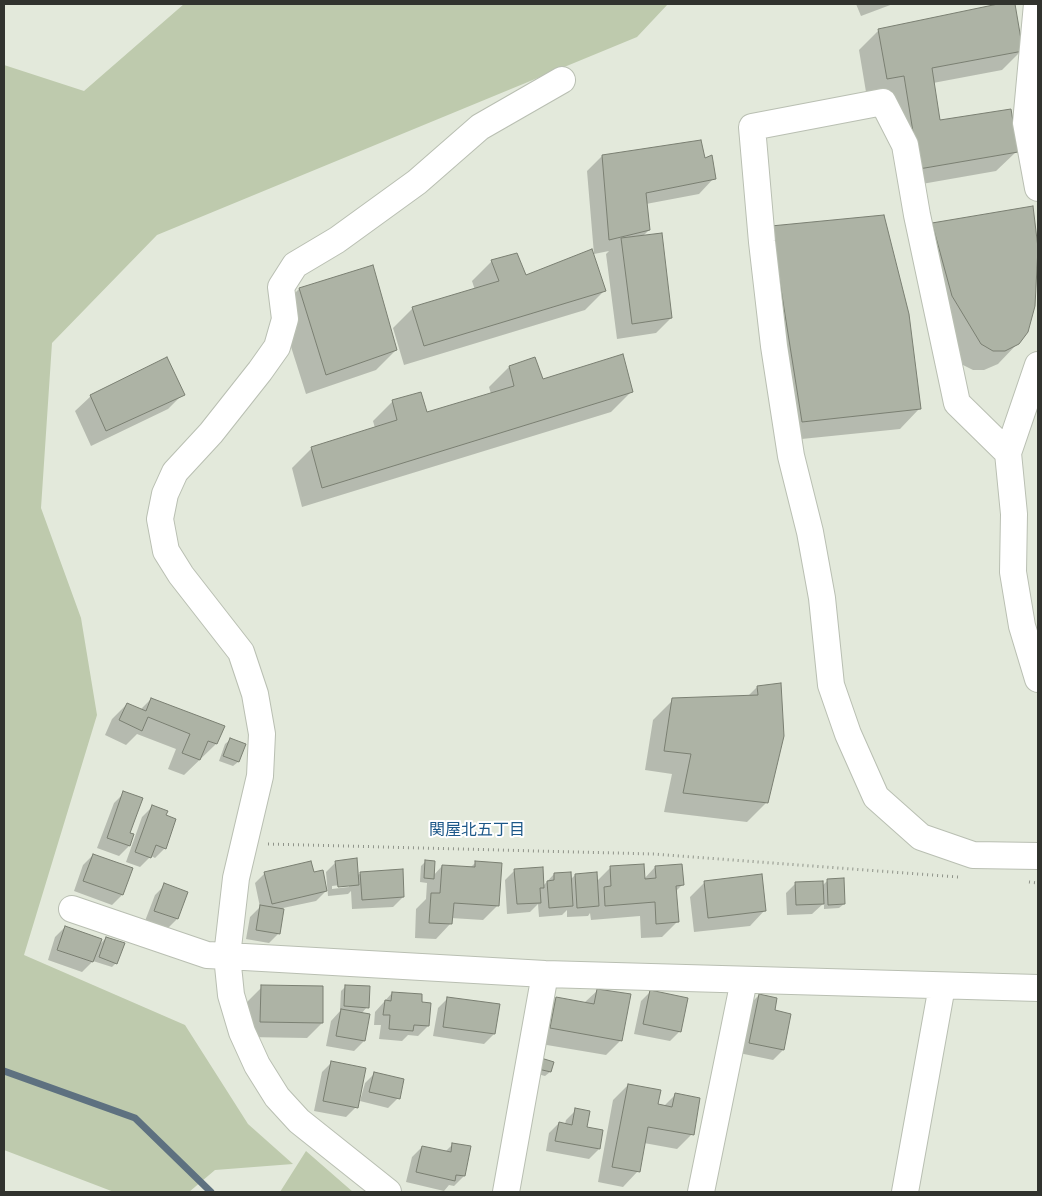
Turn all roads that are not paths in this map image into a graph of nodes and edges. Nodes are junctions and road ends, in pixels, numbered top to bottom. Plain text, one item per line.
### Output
1 (1037, 4) edge
2 (562, 80) dead end
3 (1038, 188) edge
4 (1038, 365) edge
5 (1008, 453) junction
6 (1038, 678) edge
7 (1038, 856) edge
8 (72, 909) dead end
9 (227, 956) junction
10 (545, 974) junction
11 (744, 980) junction
12 (942, 986) junction
13 (1038, 988) edge
14 (388, 1192) edge
15 (506, 1192) edge
16 (701, 1192) edge
17 (905, 1192) edge

1 - 3 street
2 - 9 street
4 - 5 street
5 - 6 street
5 - 7 street
8 - 9 street
9 - 10 street
9 - 14 street
10 - 11 street
10 - 15 street
11 - 12 street
11 - 16 street
12 - 13 street
12 - 17 street

